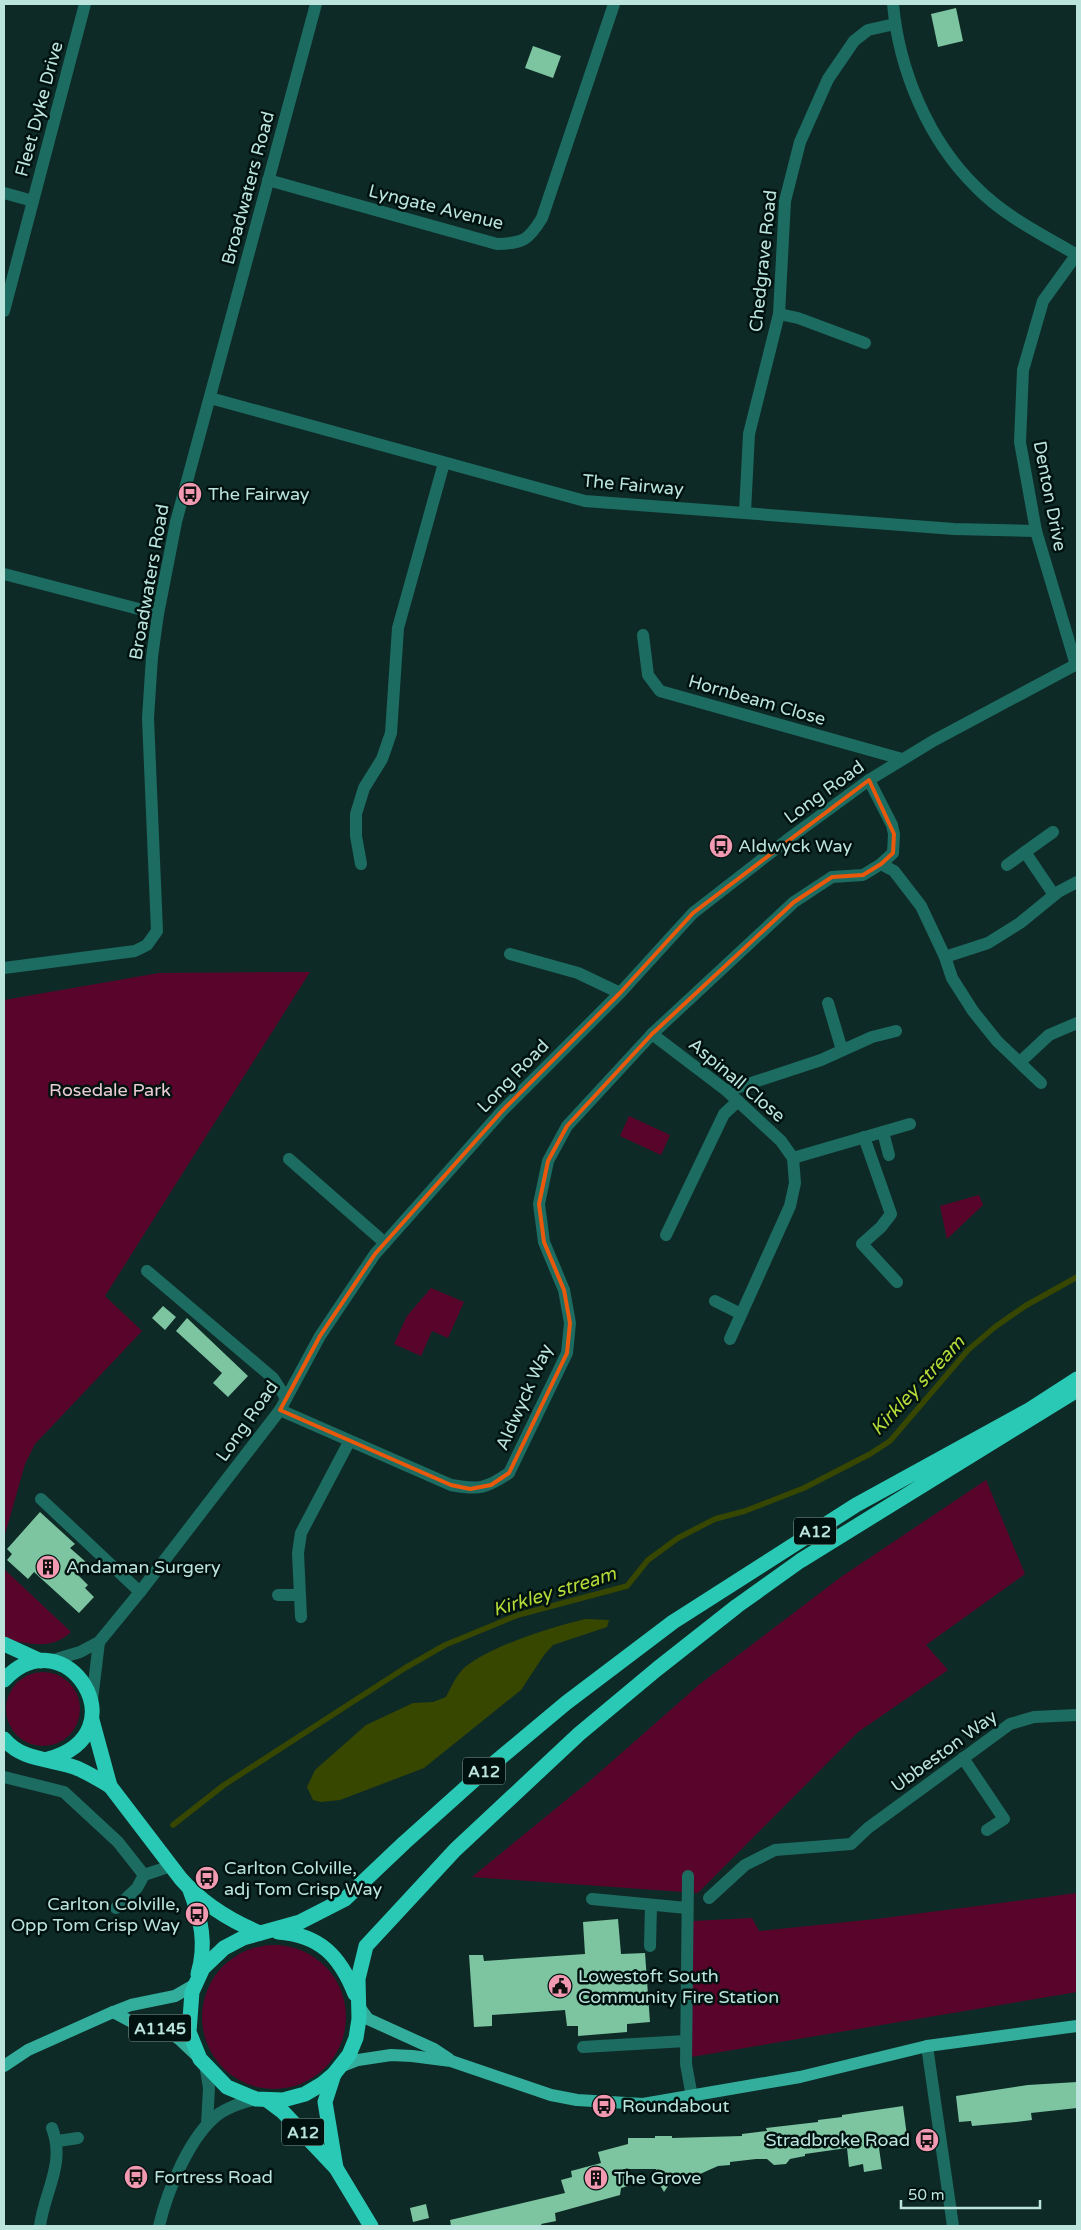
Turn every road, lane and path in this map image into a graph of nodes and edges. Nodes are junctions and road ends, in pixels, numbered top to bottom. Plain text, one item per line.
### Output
1 (85, 4) edge
2 (316, 4) edge
3 (614, 4) edge
4 (893, 4) edge
5 (895, 24) junction
6 (268, 180) junction
7 (4, 193) edge
8 (33, 201) junction
9 (1077, 255) edge
10 (4, 311) edge
11 (779, 314) junction
12 (865, 343) dead end
13 (210, 398) junction
14 (444, 463) junction
15 (745, 512) junction
16 (1036, 531) junction
17 (4, 574) edge
18 (158, 614) junction
19 (643, 635) dead end
20 (1077, 664) edge
21 (902, 759) junction
22 (869, 780) junction
23 (1052, 832) dead end
24 (1025, 852) junction
25 (361, 864) dead end
26 (881, 864) junction
27 (1007, 865) dead end
28 (1077, 882) edge
29 (1054, 895) junction
30 (510, 954) dead end
31 (945, 957) junction
32 (4, 968) edge
33 (620, 993) junction
34 (828, 1003) dead end
35 (1077, 1023) edge
36 (896, 1032) dead end
37 (652, 1034) junction
38 (842, 1050) junction
39 (1020, 1062) junction
40 (1041, 1083) dead end
41 (727, 1091) junction
42 (738, 1101) junction
43 (910, 1124) dead end
44 (883, 1132) junction
45 (864, 1137) junction
46 (889, 1155) dead end
47 (793, 1158) junction
48 (289, 1159) dead end
49 (666, 1235) dead end
50 (384, 1243) junction
51 (147, 1272) dead end
52 (897, 1282) dead end
53 (715, 1301) dead end
54 (741, 1314) junction
55 (730, 1339) dead end
56 (1077, 1379) edge
57 (1077, 1390) edge
58 (286, 1398) junction
59 (280, 1410) junction
60 (349, 1442) junction
61 (41, 1499) dead end
62 (140, 1592) junction
63 (278, 1595) dead end
64 (299, 1595) junction
65 (301, 1617) dead end
66 (98, 1642) junction
67 (4, 1644) edge
68 (46, 1661) junction
69 (4, 1680) edge
70 (92, 1700) junction
71 (1077, 1715) edge
72 (92, 1720) junction
73 (4, 1739) edge
74 (4, 1751) edge
75 (23, 1755) junction
76 (964, 1758) junction
77 (48, 1759) junction
78 (4, 1777) edge
79 (110, 1786) junction
80 (987, 1830) dead end
81 (171, 1866) junction
82 (144, 1876) junction
83 (688, 1876) dead end
84 (190, 1889) junction
85 (709, 1898) dead end
86 (592, 1899) dead end
87 (651, 1905) junction
88 (116, 1908) dead end
89 (687, 1908) junction
90 (266, 1932) junction
91 (650, 1946) dead end
92 (195, 1982) junction
93 (357, 2002) junction
94 (113, 2012) junction
95 (1077, 2026) edge
96 (686, 2041) junction
97 (927, 2046) junction
98 (583, 2048) dead end
99 (202, 2061) junction
100 (451, 2061) junction
101 (4, 2066) edge
102 (337, 2070) junction
103 (692, 2097) junction
104 (261, 2099) junction
105 (207, 2124) junction
106 (52, 2128) dead end
107 (78, 2138) dead end
108 (58, 2141) junction
109 (336, 2168) junction
110 (40, 2226) edge
111 (159, 2226) edge
112 (371, 2226) edge
113 (953, 2226) edge

1 - 8 street, Fleet Dyke Drive
2 - 6 street, Broadwaters Road
3 - 6 street, Lyngate Avenue
4 - 5 street
5 - 9 street
5 - 11 street, Chedgrave Road
6 - 13 street, Broadwaters Road
7 - 8 street
8 - 10 street, Fleet Dyke Drive
9 - 16 street, Denton Drive
11 - 12 street
11 - 15 street, Chedgrave Road
13 - 14 street, The Fairway
13 - 18 street, Broadwaters Road
14 - 15 street, The Fairway
14 - 25 street
15 - 16 street, The Fairway
16 - 20 street, Denton Drive
17 - 18 street
18 - 32 street, Broadwaters Road
19 - 21 street, Hornbeam Close
20 - 21 street, Long Road
21 - 22 street, Long Road
22 - 26 street
22 - 33 street, Long Road
23 - 24 street
24 - 27 street
24 - 29 street
26 - 31 street
26 - 37 street, Aldwyck Way
28 - 29 street
29 - 31 street
30 - 33 street
31 - 39 street
33 - 50 street, Long Road
34 - 38 street
35 - 39 street
36 - 38 street
37 - 41 street, Aspinall Close
37 - 60 street, Aldwyck Way
38 - 41 street
39 - 40 street
41 - 42 street, Aspinall Close
42 - 47 street, Aspinall Close
42 - 49 street
43 - 44 street
44 - 45 street
44 - 46 street
45 - 47 street
45 - 52 street
47 - 54 street
48 - 50 street
50 - 58 street, Long Road
51 - 58 street
53 - 54 street
54 - 55 street
56 - 90 highway, A12
57 - 93 highway, A12
58 - 59 street, Long Road
59 - 60 street, Aldwyck Way
59 - 62 street, Long Road
60 - 64 street
61 - 62 street
62 - 66 street, Long Road
63 - 64 street
64 - 65 street
66 - 68 street, Long Road
66 - 70 street
67 - 68 highway
68 - 69 highway
68 - 70 highway
70 - 72 highway
71 - 76 street, Ubbeston Way
72 - 77 highway
72 - 79 highway
73 - 75 highway
74 - 75 street
75 - 77 highway
76 - 80 street
76 - 85 street, Ubbeston Way
77 - 79 highway
78 - 82 street
79 - 81 highway
81 - 82 street
81 - 84 highway
82 - 88 street
83 - 89 street
84 - 90 highway
84 - 92 highway
86 - 87 street
87 - 89 street
87 - 91 street
89 - 96 street
90 - 92 highway
90 - 93 highway
92 - 94 main road, A1145
92 - 99 highway
93 - 100 main road
93 - 102 highway
94 - 99 main road, A1145
94 - 101 main road, A1145
95 - 97 main road
96 - 98 street
96 - 103 street
97 - 103 main road
97 - 113 street
99 - 104 highway
99 - 105 street
100 - 102 main road
100 - 103 main road
102 - 104 highway
102 - 109 highway, A12
104 - 105 street
104 - 109 highway, A12
105 - 111 street
106 - 108 street
107 - 108 street
108 - 110 street
109 - 112 highway, A12

